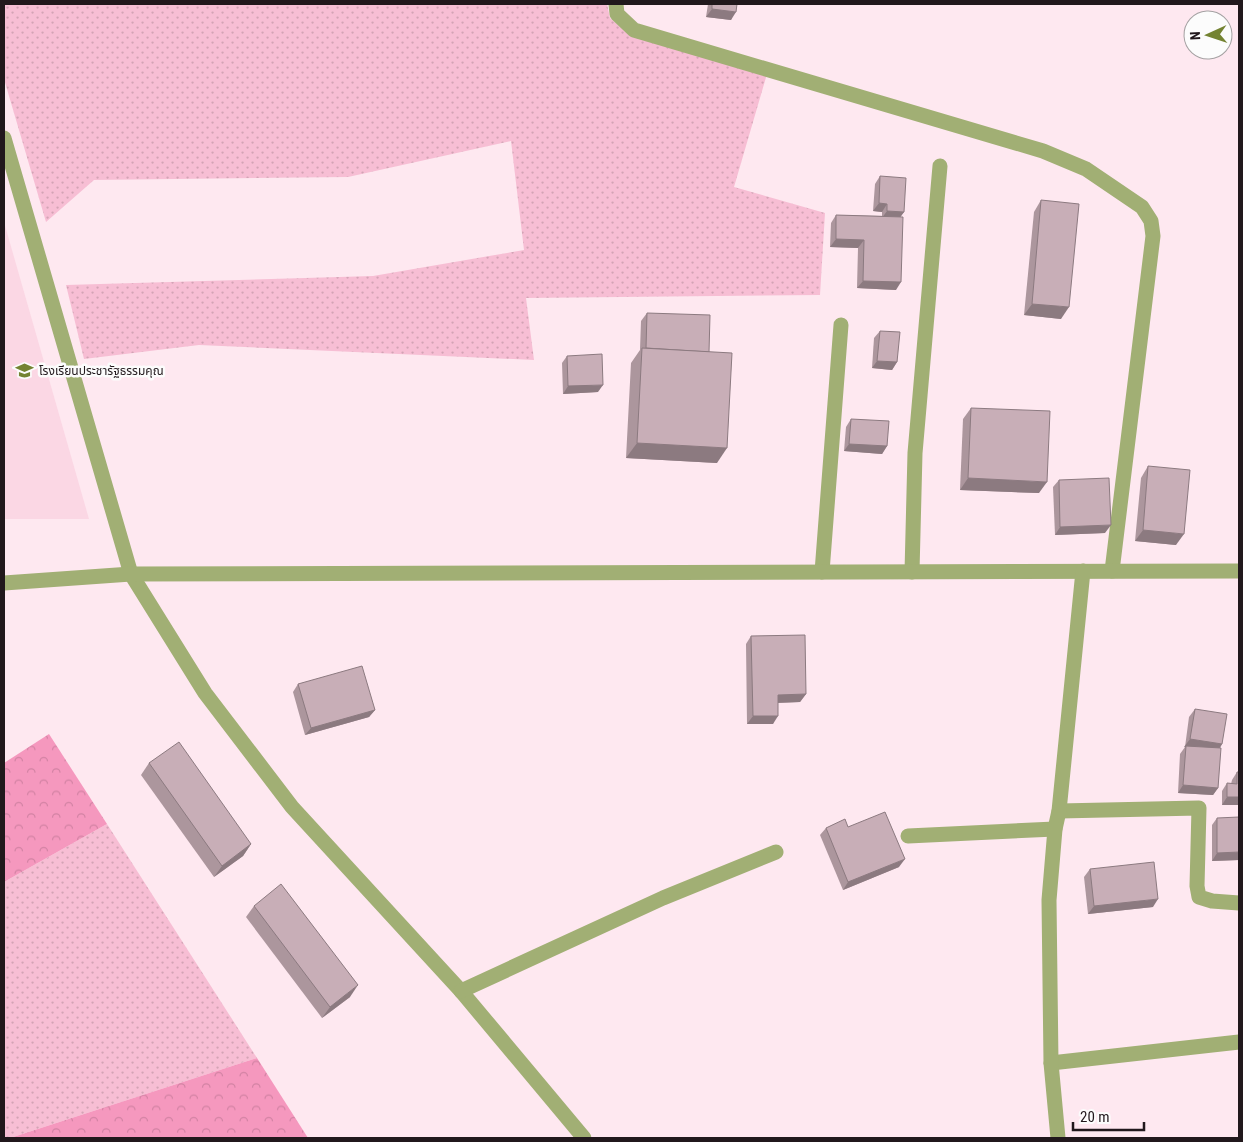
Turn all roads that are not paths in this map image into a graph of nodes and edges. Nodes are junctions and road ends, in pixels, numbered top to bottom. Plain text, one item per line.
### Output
1 (616, 4) edge
2 (4, 138) edge
3 (940, 166) dead end
4 (841, 325) dead end
5 (1083, 571) junction
6 (1112, 571) junction
7 (822, 572) junction
8 (912, 572) junction
9 (1239, 572) edge
10 (131, 574) junction
11 (4, 583) edge
12 (1058, 811) junction
13 (1055, 829) junction
14 (908, 836) dead end
15 (776, 852) dead end
16 (1239, 903) edge
17 (461, 991) junction
18 (1239, 1042) edge
19 (1052, 1063) junction
20 (584, 1138) edge
21 (1058, 1138) edge

1 - 6 street
2 - 10 street
3 - 8 street
4 - 7 street
5 - 6 street
5 - 8 street
5 - 12 street
6 - 9 street
7 - 8 street
7 - 10 street
10 - 11 street
10 - 17 street
12 - 13 street
12 - 16 street
13 - 14 street
13 - 19 street
15 - 17 street
17 - 20 street
18 - 19 street
19 - 21 street

